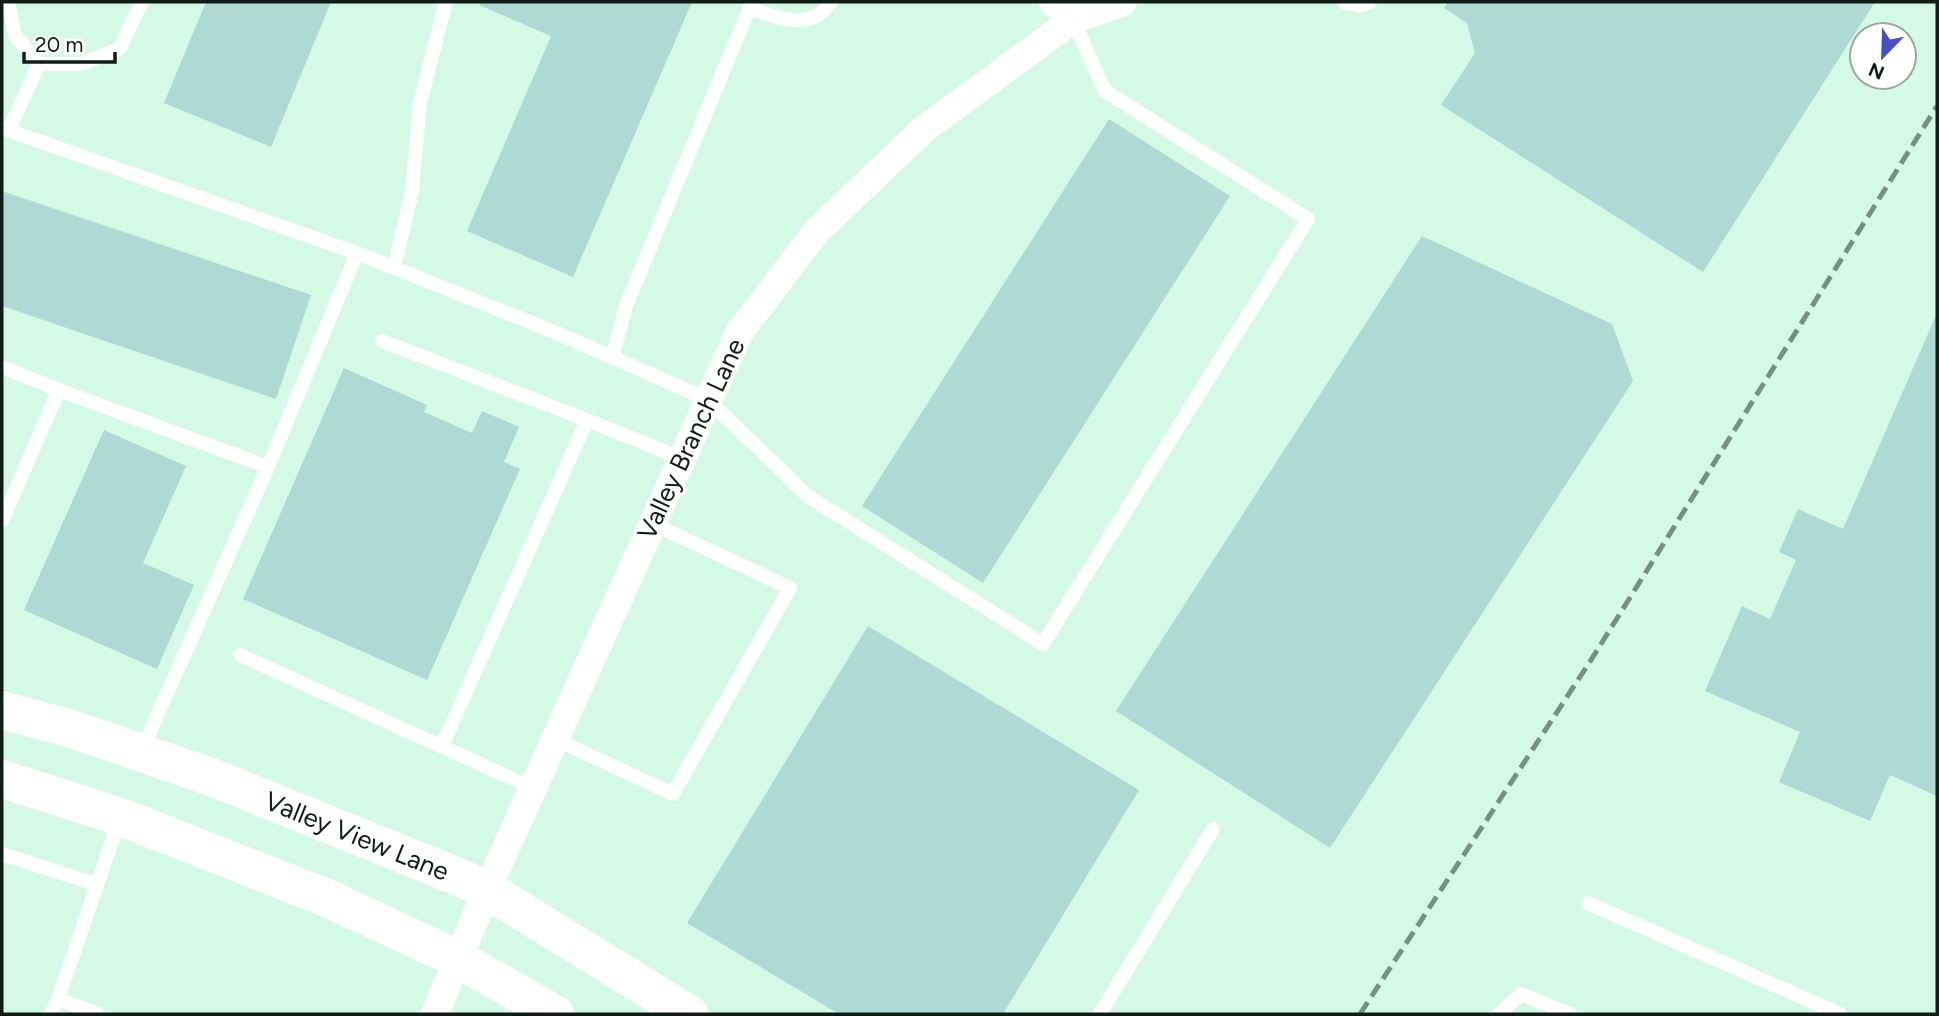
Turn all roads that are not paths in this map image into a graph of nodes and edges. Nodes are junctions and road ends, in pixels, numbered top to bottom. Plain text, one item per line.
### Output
1 (8, 2) edge
2 (142, 2) edge
3 (446, 2) edge
4 (831, 2) edge
5 (1123, 2) edge
6 (1344, 2) edge
7 (1370, 2) edge
8 (750, 5) edge
9 (1063, 11) edge
10 (39, 64) junction
11 (6, 129) edge
12 (357, 253) junction
13 (394, 268) junction
14 (382, 341) dead end
15 (612, 358) junction
16 (2, 367) edge
17 (59, 390) junction
18 (707, 399) junction
19 (587, 420) junction
20 (681, 458) junction
21 (268, 467) junction
22 (2, 521) edge
23 (652, 523) junction
24 (240, 655) dead end
25 (2, 710) edge
26 (555, 739) junction
27 (442, 746) junction
28 (141, 752) junction
29 (2, 779) edge
30 (533, 788) junction
31 (121, 817) junction
32 (1213, 829) dead end
33 (2, 855) edge
34 (96, 884) junction
35 (487, 890) junction
36 (1588, 903) dead end
37 (458, 958) junction
38 (58, 999) junction
39 (51, 1014) edge
40 (98, 1014) edge
41 (435, 1014) edge
42 (555, 1014) edge
43 (689, 1014) edge
44 (1100, 1014) edge
45 (1499, 1014) edge
46 (1570, 1014) edge
47 (1840, 1014) edge

1 - 10 lane
2 - 10 lane
3 - 13 lane
4 - 8 lane
5 - 9 street, Valley Branch Lane
6 - 7 lane
8 - 15 lane
9 - 18 street, Valley Branch Lane
9 - 18 lane
10 - 11 lane
11 - 12 lane
12 - 13 lane
12 - 21 lane
13 - 15 lane
14 - 19 lane
15 - 18 lane
16 - 17 lane
17 - 21 lane
17 - 22 lane
18 - 20 street, Valley Branch Lane
19 - 20 lane
19 - 27 lane
20 - 23 street, Valley Branch Lane
21 - 28 lane
23 - 26 street, Valley Branch Lane
23 - 26 lane
24 - 27 lane
25 - 28 main road, Valley View Lane
26 - 30 street, Valley Branch Lane
27 - 30 lane
28 - 35 main road, Valley View Lane
29 - 31 main road
30 - 35 street, Valley Branch Lane
31 - 34 lane
31 - 37 main road
32 - 44 lane
33 - 34 lane
34 - 38 lane
35 - 37 street, Valley Branch Lane
35 - 43 main road, Valley View Lane
36 - 47 lane
37 - 41 street, Valley Branch Lane
37 - 42 main road
38 - 39 lane
38 - 40 lane
45 - 46 lane

